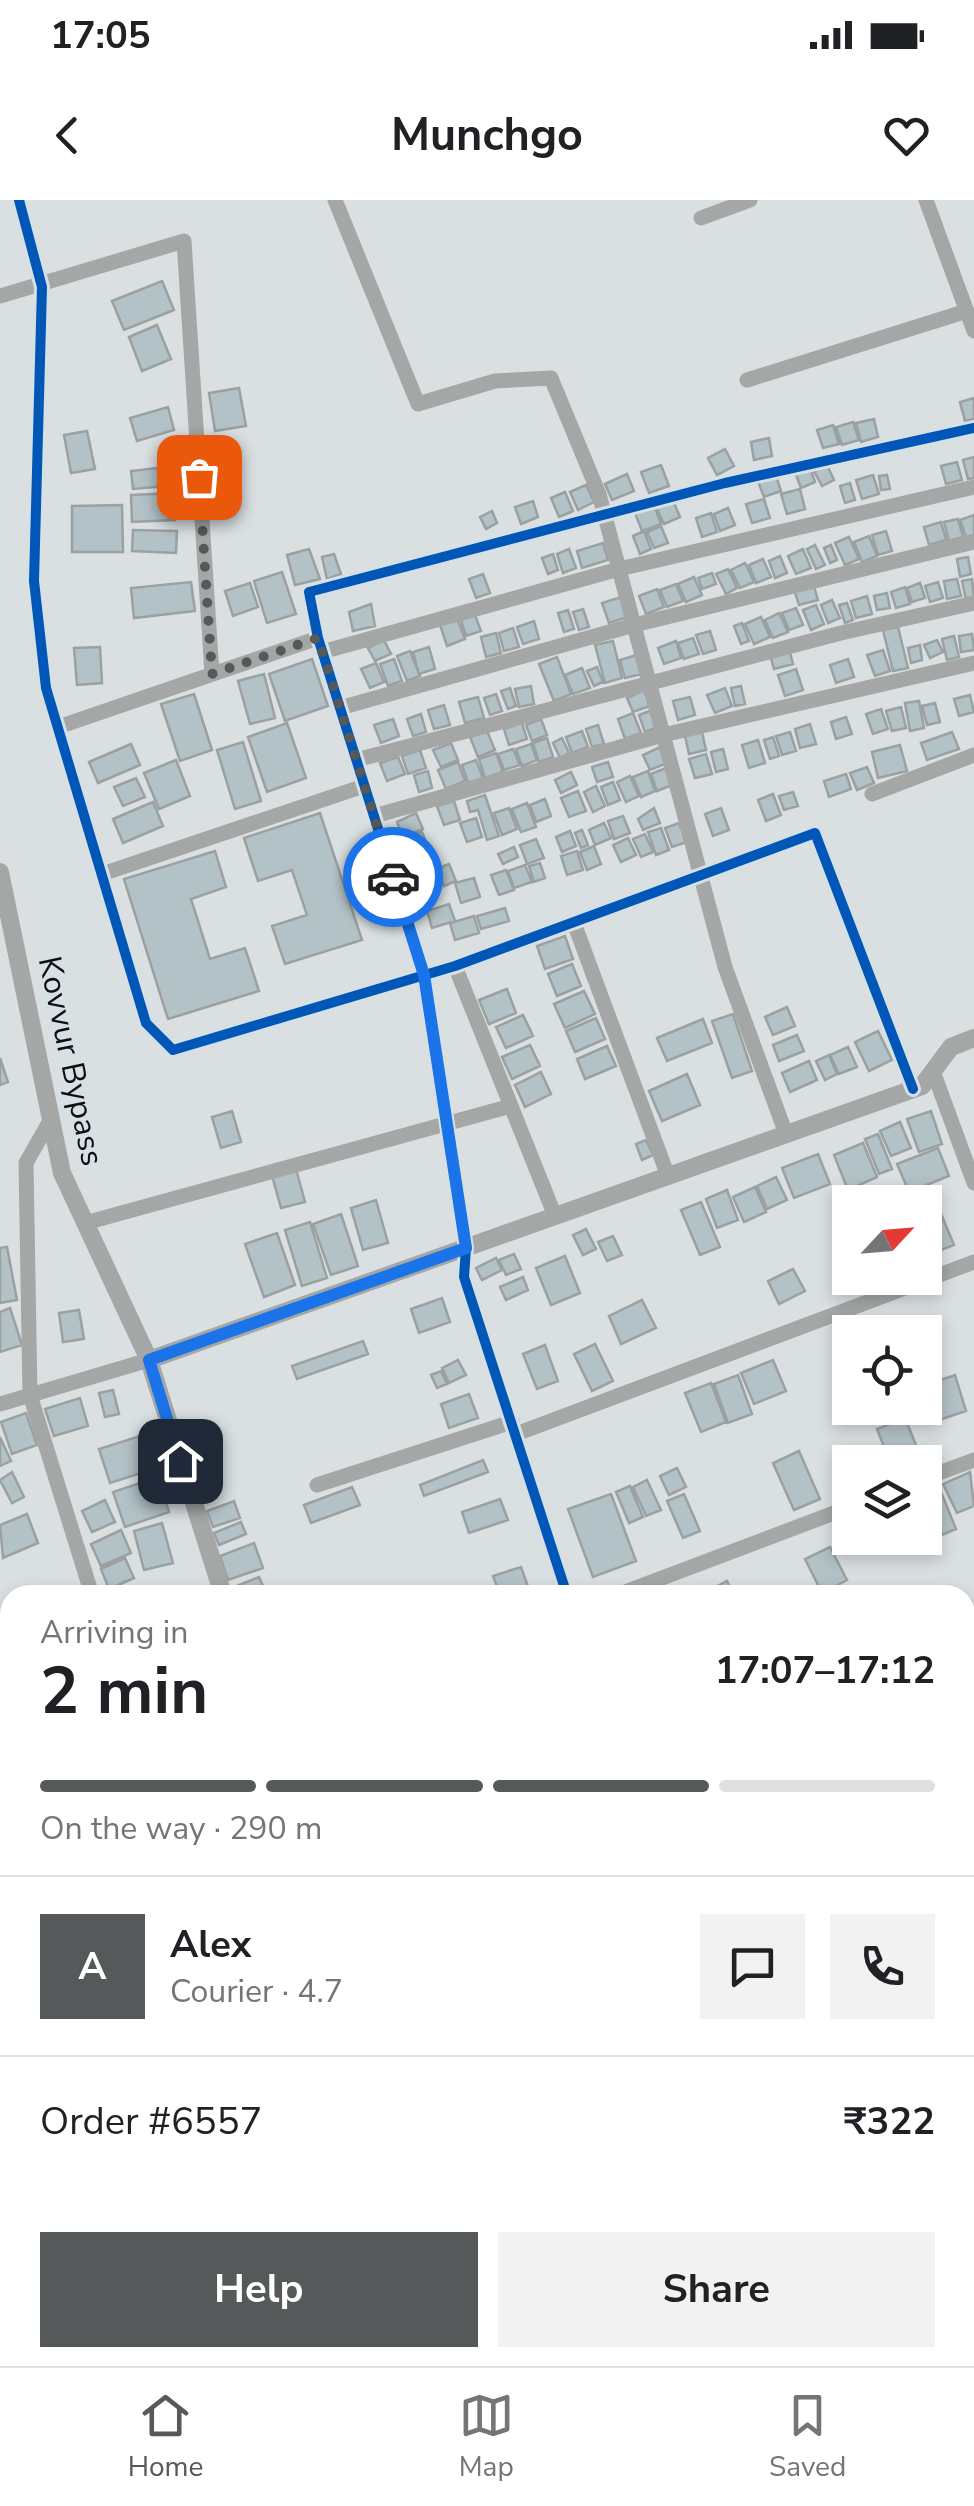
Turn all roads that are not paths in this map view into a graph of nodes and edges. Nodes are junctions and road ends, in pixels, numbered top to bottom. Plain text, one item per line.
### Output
1 (19, 200) edge
2 (335, 200) edge
3 (750, 200) edge
4 (926, 200) edge
5 (701, 218) dead end
6 (42, 286) junction
7 (0, 296) edge
8 (967, 312) junction
9 (974, 332) edge
10 (747, 380) dead end
11 (974, 428) edge
12 (974, 487) edge
13 (604, 513) junction
14 (974, 542) edge
15 (618, 570) junction
16 (974, 603) edge
17 (634, 625) junction
18 (320, 645) junction
19 (974, 663) edge
20 (212, 674) junction
21 (649, 683) junction
22 (340, 708) junction
23 (58, 727) junction
24 (662, 734) junction
25 (974, 755) edge
26 (356, 760) junction
27 (364, 786) junction
28 (872, 794) dead end
29 (374, 816) junction
30 (0, 872) edge
31 (102, 874) junction
32 (700, 878) junction
33 (574, 923) junction
34 (456, 966) junction
35 (424, 975) junction
36 (974, 1038) edge
37 (933, 1071) junction
38 (913, 1089) junction
39 (512, 1106) junction
40 (51, 1119) junction
41 (446, 1123) junction
42 (786, 1134) junction
43 (668, 1176) junction
44 (974, 1183) edge
45 (556, 1216) junction
46 (85, 1223) junction
47 (466, 1248) junction
48 (974, 1262) edge
49 (149, 1360) junction
50 (30, 1395) junction
51 (0, 1404) edge
52 (514, 1428) junction
53 (974, 1460) edge
54 (942, 1472) edge
55 (317, 1486) dead end
56 (832, 1514) edge
57 (89, 1585) edge
58 (220, 1585) edge
59 (564, 1585) edge
60 (643, 1585) edge

1 - 6 street
2 - 13 street
3 - 5 street
4 - 8 street
6 - 7 street
6 - 20 street
6 - 23 street
8 - 9 street
8 - 10 street
11 - 13 street
12 - 15 street
13 - 15 street
13 - 18 street
14 - 17 street
15 - 17 street
15 - 18 street
16 - 21 street
17 - 21 street
17 - 22 street
18 - 20 street
18 - 22 street
19 - 24 street
20 - 23 street
21 - 24 street
21 - 26 street
22 - 26 street
23 - 31 street
24 - 29 street
24 - 32 street
25 - 28 street
26 - 27 street
27 - 29 street
27 - 31 street
29 - 35 street
30 - 40 street, Kovvur Bypass
31 - 35 street
32 - 33 street
32 - 38 street
32 - 42 street
33 - 34 street
33 - 43 street
34 - 35 street
34 - 39 street
35 - 41 street
36 - 37 street
37 - 38 street
37 - 44 street
38 - 42 street
39 - 41 street
39 - 45 street
40 - 46 street, Kovvur Bypass
40 - 50 street
41 - 46 street
41 - 47 street
42 - 43 street
43 - 45 street
45 - 47 street
46 - 49 street, Kovvur Bypass
47 - 49 street
47 - 52 street
48 - 52 street
49 - 50 street
49 - 58 street, Kovvur Bypass
50 - 51 street
50 - 57 street
52 - 55 street
52 - 59 street
53 - 54 street
56 - 60 street

